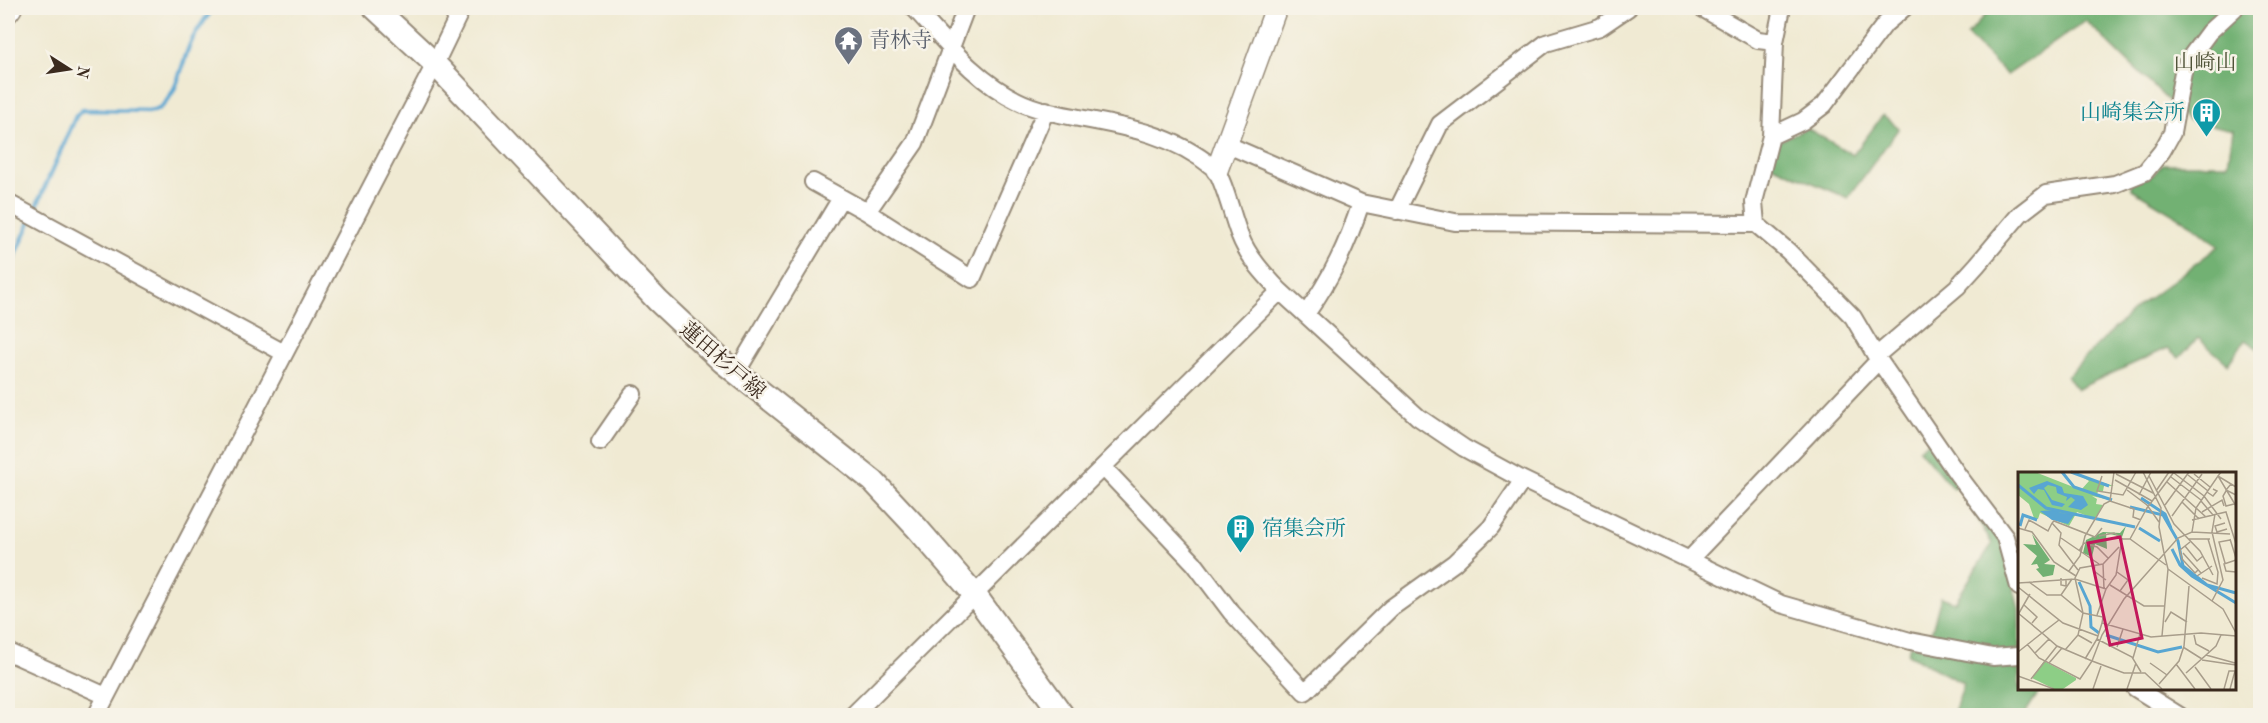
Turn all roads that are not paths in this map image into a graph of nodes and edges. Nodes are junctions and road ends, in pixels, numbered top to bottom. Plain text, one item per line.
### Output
1 (10, 8) edge
2 (375, 8) edge
3 (462, 8) edge
4 (914, 8) edge
5 (966, 8) edge
6 (1276, 8) edge
7 (1628, 8) edge
8 (1702, 8) edge
9 (1782, 8) edge
10 (1905, 8) edge
11 (2235, 8) edge
12 (8, 12) edge
13 (1775, 42) junction
14 (951, 48) junction
15 (435, 64) junction
16 (1046, 111) junction
17 (1771, 136) junction
18 (1228, 145) junction
19 (1217, 170) junction
20 (813, 182) dead end
21 (841, 198) junction
22 (8, 203) edge
23 (1361, 203) junction
24 (1397, 211) junction
25 (867, 212) junction
26 (1756, 224) junction
27 (1280, 291) junction
28 (1306, 314) junction
29 (284, 353) junction
30 (1878, 358) junction
31 (736, 373) junction
32 (633, 394) dead end
33 (600, 442) dead end
34 (1103, 467) junction
35 (1523, 480) junction
36 (1689, 560) junction
37 (2018, 583) edge
38 (975, 595) junction
39 (8, 652) edge
40 (2018, 655) edge
41 (2138, 690) edge
42 (106, 696) junction
43 (96, 716) edge
44 (852, 716) edge
45 (1063, 716) edge
46 (2180, 716) edge

1 - 12 street
2 - 15 main road, 蓮田杉戸線
3 - 15 street
4 - 14 street
5 - 14 street
6 - 18 street
7 - 24 street
8 - 13 street
9 - 13 street
10 - 17 street
11 - 30 street
13 - 17 street
14 - 16 street
14 - 25 street
15 - 29 street
15 - 31 main road, 蓮田杉戸線
16 - 19 street
16 - 25 street
17 - 26 street
18 - 19 street
18 - 23 street
19 - 27 street
20 - 21 street
21 - 25 street
21 - 31 street
22 - 29 street
23 - 24 street
23 - 28 street
24 - 26 street
26 - 30 street
27 - 28 street
27 - 34 street
28 - 35 street
29 - 42 street
30 - 36 street
30 - 37 street
31 - 38 main road, 蓮田杉戸線
32 - 33 street
34 - 35 street
34 - 38 street
35 - 36 street
36 - 40 street
38 - 44 street
38 - 45 main road, 蓮田杉戸線
39 - 42 street
41 - 46 street
42 - 43 street

